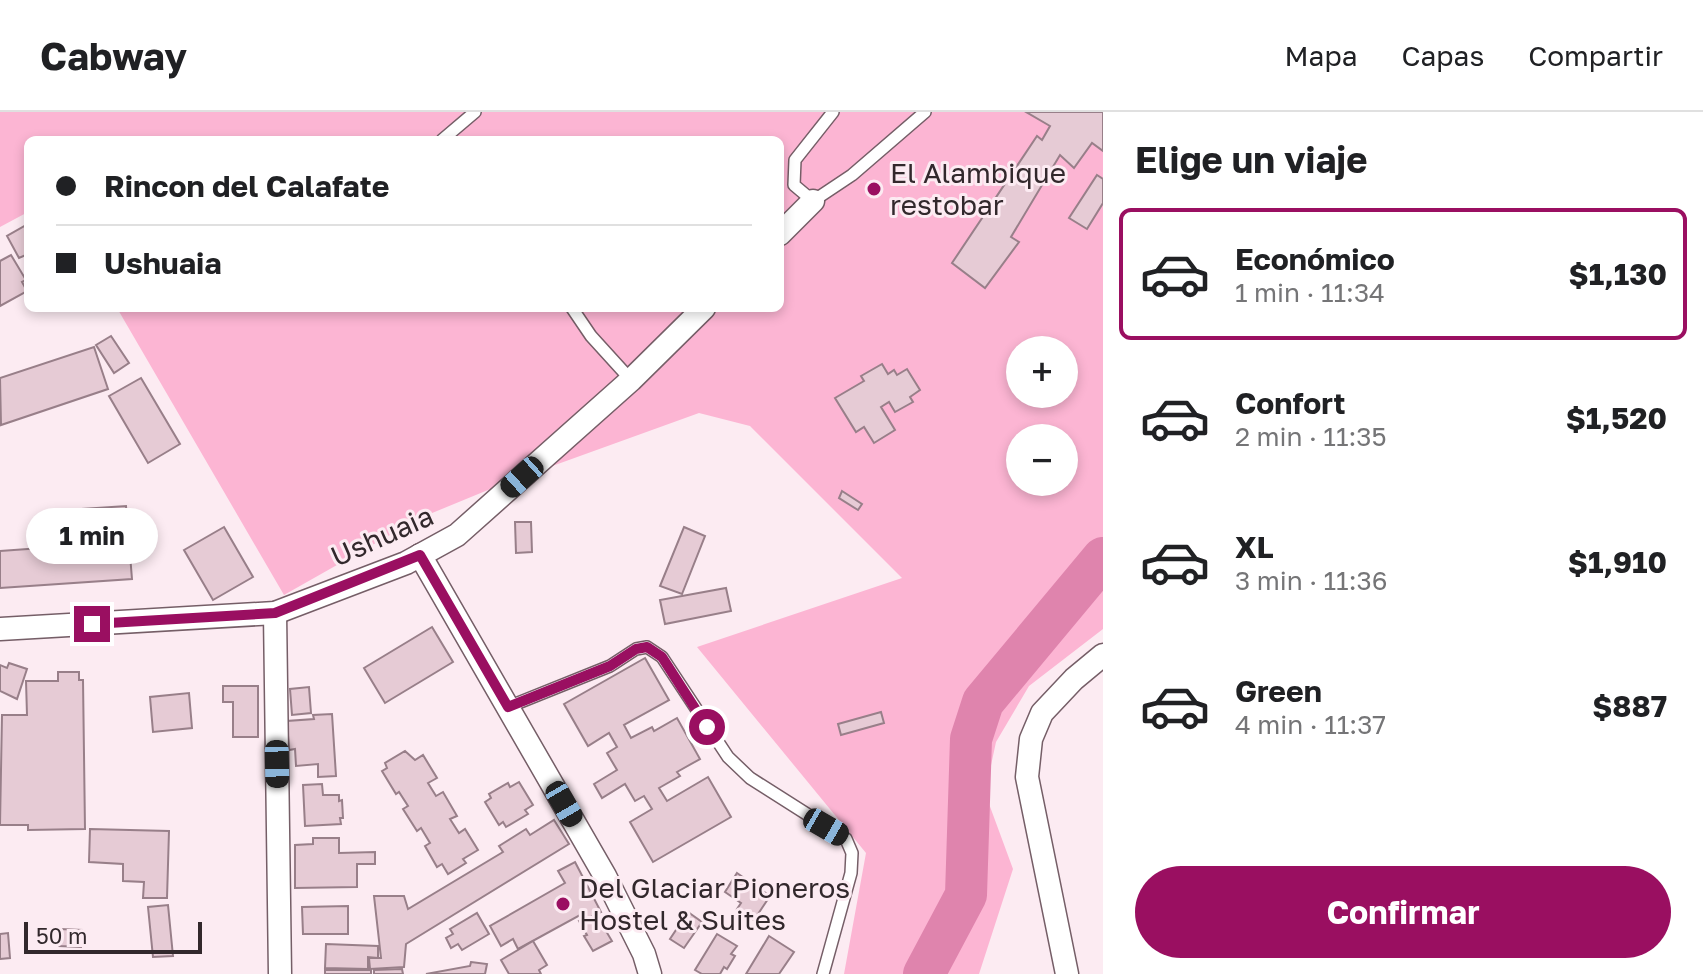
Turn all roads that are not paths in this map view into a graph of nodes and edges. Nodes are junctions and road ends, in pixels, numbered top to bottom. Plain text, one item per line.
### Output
1 (475, 112) edge
2 (833, 112) edge
3 (925, 112) edge
4 (447, 136) edge
5 (813, 201) junction
6 (784, 230) edge
7 (575, 312) edge
8 (700, 312) edge
9 (631, 380) junction
10 (420, 555) junction
11 (275, 613) junction
12 (0, 629) edge
13 (1103, 655) edge
14 (508, 707) junction
15 (280, 974) edge
16 (650, 974) edge
17 (823, 974) edge
18 (1067, 974) edge

1 - 4 lane
2 - 5 lane
3 - 5 lane
5 - 6 street
7 - 9 lane
8 - 9 street, Ushuaia
9 - 10 street, Ushuaia
10 - 11 street, Ushuaia
10 - 14 street
11 - 12 street, Ushuaia
11 - 15 street
13 - 18 street
14 - 16 street
14 - 17 lane

